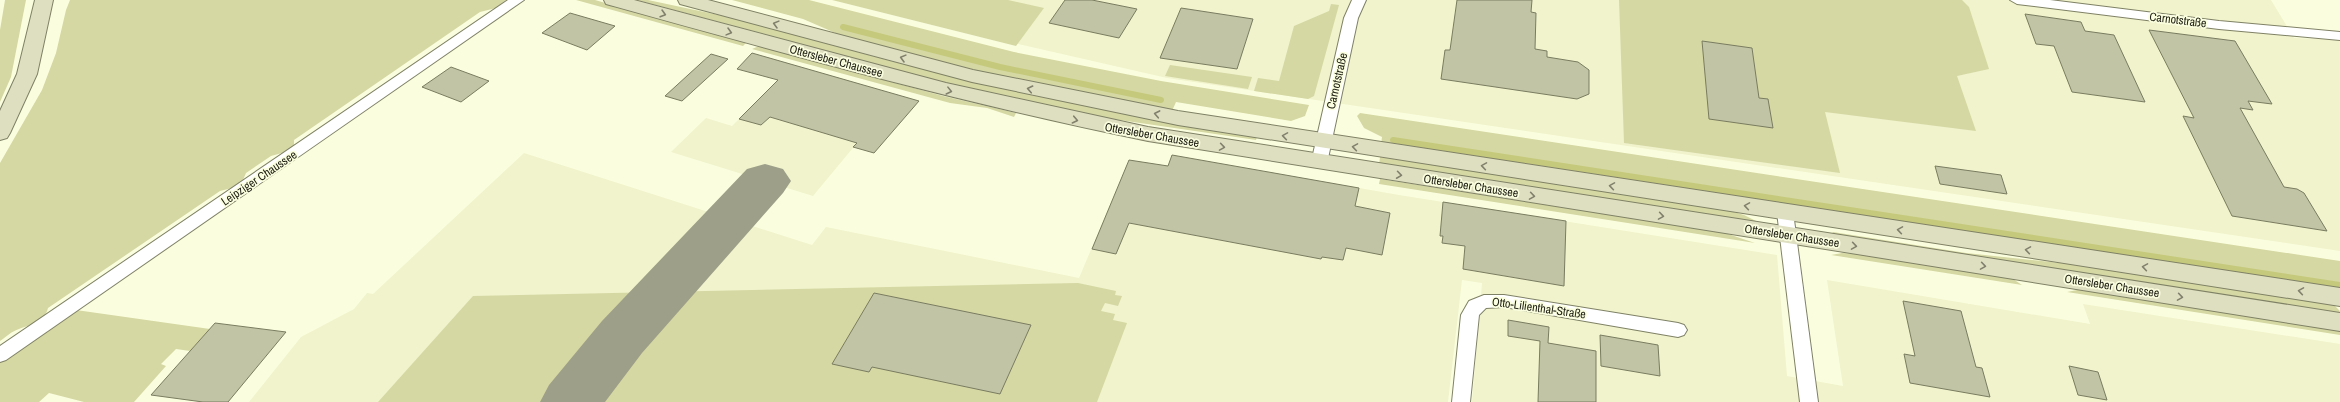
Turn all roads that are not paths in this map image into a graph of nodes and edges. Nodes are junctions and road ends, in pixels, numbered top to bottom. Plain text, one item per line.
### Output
1 (44, 0) edge
2 (517, 0) edge
3 (613, 0) edge
4 (688, 0) edge
5 (1359, 0) edge
6 (2017, 0) edge
7 (2340, 36) edge
8 (0, 133) edge
9 (1324, 142) junction
10 (1319, 163) junction
11 (1785, 212) junction
12 (1788, 236) junction
13 (2340, 297) edge
14 (2340, 322) edge
15 (1678, 330) dead end
16 (0, 355) edge
17 (1461, 402) edge
18 (1810, 402) edge

1 - 8 main road
2 - 16 street, Leipziger Chaussee
3 -> 10 main road, Ottersleber Chaussee
9 -> 4 main road, Ottersleber Chaussee
5 - 9 street, Carnotstraße
6 - 7 street, Carnotstraße
9 - 10 street, Carnotstraße
11 -> 9 main road, Ottersleber Chaussee
10 -> 12 main road, Ottersleber Chaussee
11 - 12 street
13 -> 11 main road, Ottersleber Chaussee
12 -> 14 main road, Ottersleber Chaussee
12 - 18 street
15 - 17 street, Otto-Lilienthal-Straße

